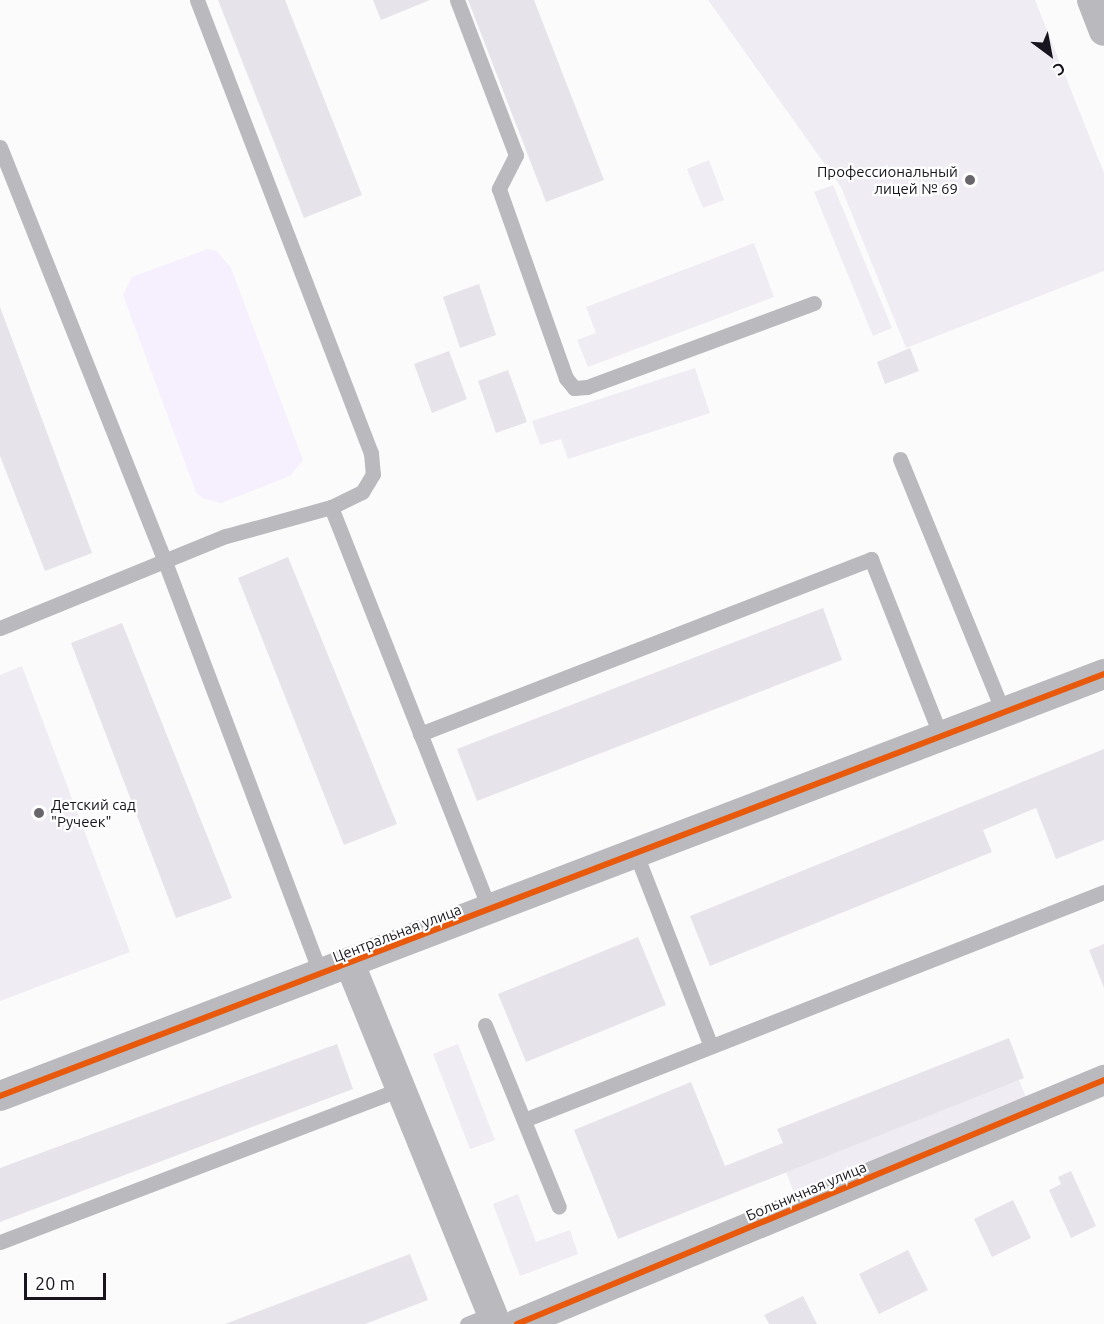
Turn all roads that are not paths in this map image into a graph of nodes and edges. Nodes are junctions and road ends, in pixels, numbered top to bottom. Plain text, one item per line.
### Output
1 (197, 0) edge
2 (457, 0) edge
3 (1092, 0) edge
4 (1104, 30) edge
5 (0, 147) edge
6 (814, 303) dead end
7 (900, 459) dead end
8 (330, 507) junction
9 (165, 562) junction
10 (0, 628) edge
11 (1104, 674) edge
12 (1004, 714) junction
13 (420, 734) junction
14 (942, 739) junction
15 (636, 854) junction
16 (1104, 892) edge
17 (490, 910) junction
18 (350, 964) junction
19 (321, 974) junction
20 (485, 1025) dead end
21 (711, 1046) junction
22 (1104, 1080) edge
23 (400, 1089) junction
24 (0, 1096) edge
25 (524, 1120) junction
26 (559, 1207) dead end
27 (0, 1242) edge
28 (493, 1322) edge

1 - 8 lane
2 - 6 lane
3 - 4 street
5 - 9 lane
7 - 12 lane
8 - 9 lane
8 - 13 lane
9 - 10 lane
9 - 19 lane
11 - 12 street, Центральная улица
12 - 14 street, Центральная улица
13 - 14 lane
13 - 17 lane
14 - 15 street, Центральная улица
15 - 17 street, Центральная улица
15 - 21 lane
16 - 21 lane
17 - 18 street, Центральная улица
18 - 19 street, Центральная улица
18 - 23 street
19 - 24 street, Центральная улица
20 - 25 lane
21 - 25 lane
22 - 28 street, Больничная улица
23 - 27 lane
23 - 28 street
25 - 26 lane

